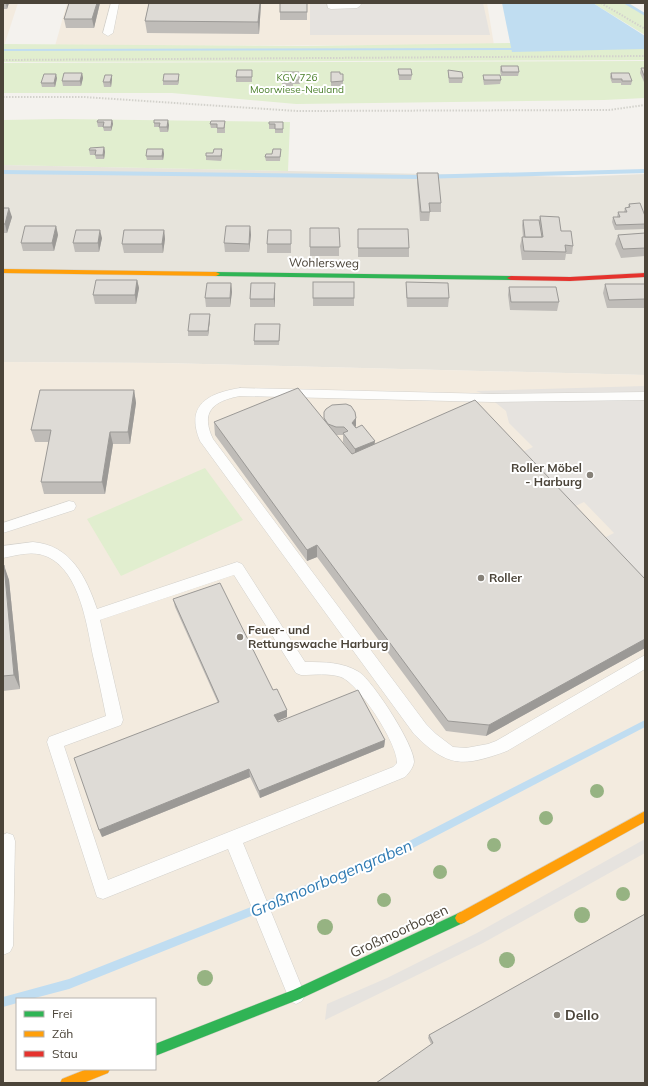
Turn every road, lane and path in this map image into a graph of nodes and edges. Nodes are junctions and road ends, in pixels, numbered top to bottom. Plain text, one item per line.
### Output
1 (115, 3) edge
2 (331, 3) edge
3 (601, 3) edge
4 (357, 5) dead end
5 (645, 28) edge
6 (108, 33) dead end
7 (645, 56) edge
8 (3, 60) edge
9 (3, 97) edge
10 (645, 105) edge
11 (3, 271) edge
12 (645, 275) edge
13 (645, 396) edge
14 (69, 506) dead end
15 (3, 528) edge
16 (3, 552) edge
17 (92, 616) junction
18 (645, 661) edge
19 (645, 816) edge
20 (233, 839) junction
21 (7, 841) dead end
22 (3, 946) edge
23 (296, 994) junction
24 (156, 1050) edge
25 (101, 1070) edge
26 (66, 1083) edge

1 - 6 lane
2 - 4 lane
3 - 5 path
7 - 8 path
9 - 10 path
11 - 12 street, Wohlersweg
13 - 18 lane
14 - 15 lane
16 - 17 lane
17 - 20 lane
17 - 20 lane
19 - 23 street, Großmoorbogen
20 - 23 lane
21 - 22 lane
23 - 24 street, Großmoorbogen
25 - 26 street

